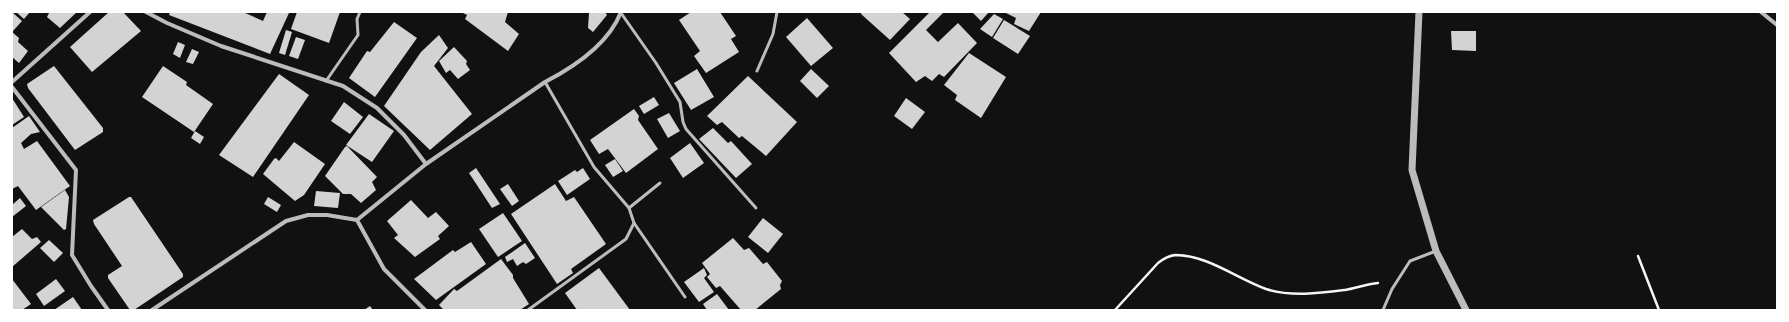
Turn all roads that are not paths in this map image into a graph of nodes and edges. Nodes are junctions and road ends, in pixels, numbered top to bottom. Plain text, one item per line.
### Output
1 (90, 12) edge
2 (146, 12) edge
3 (360, 12) edge
4 (621, 12) edge
5 (777, 12) edge
6 (1419, 12) edge
7 (1761, 12) edge
8 (1777, 25) edge
9 (757, 71) dead end
10 (326, 81) junction
11 (12, 82) edge
12 (545, 82) junction
13 (12, 87) edge
14 (426, 164) junction
15 (660, 183) dead end
16 (629, 208) junction
17 (756, 208) dead end
18 (358, 220) junction
19 (634, 223) junction
20 (1436, 251) junction
21 (685, 297) dead end
22 (108, 310) edge
23 (152, 310) edge
24 (425, 310) edge
25 (528, 310) edge
26 (1383, 310) edge
27 (1466, 310) edge

1 - 11 street
2 - 10 street
3 - 10 lane
4 - 12 street
4 - 17 lane
5 - 9 lane
6 - 20 street
7 - 8 street
10 - 14 street
12 - 14 street
12 - 16 lane
13 - 22 street
14 - 18 street
15 - 16 lane
16 - 19 lane
18 - 23 street
18 - 24 street
19 - 21 lane
19 - 25 lane
20 - 26 lane
20 - 27 street

